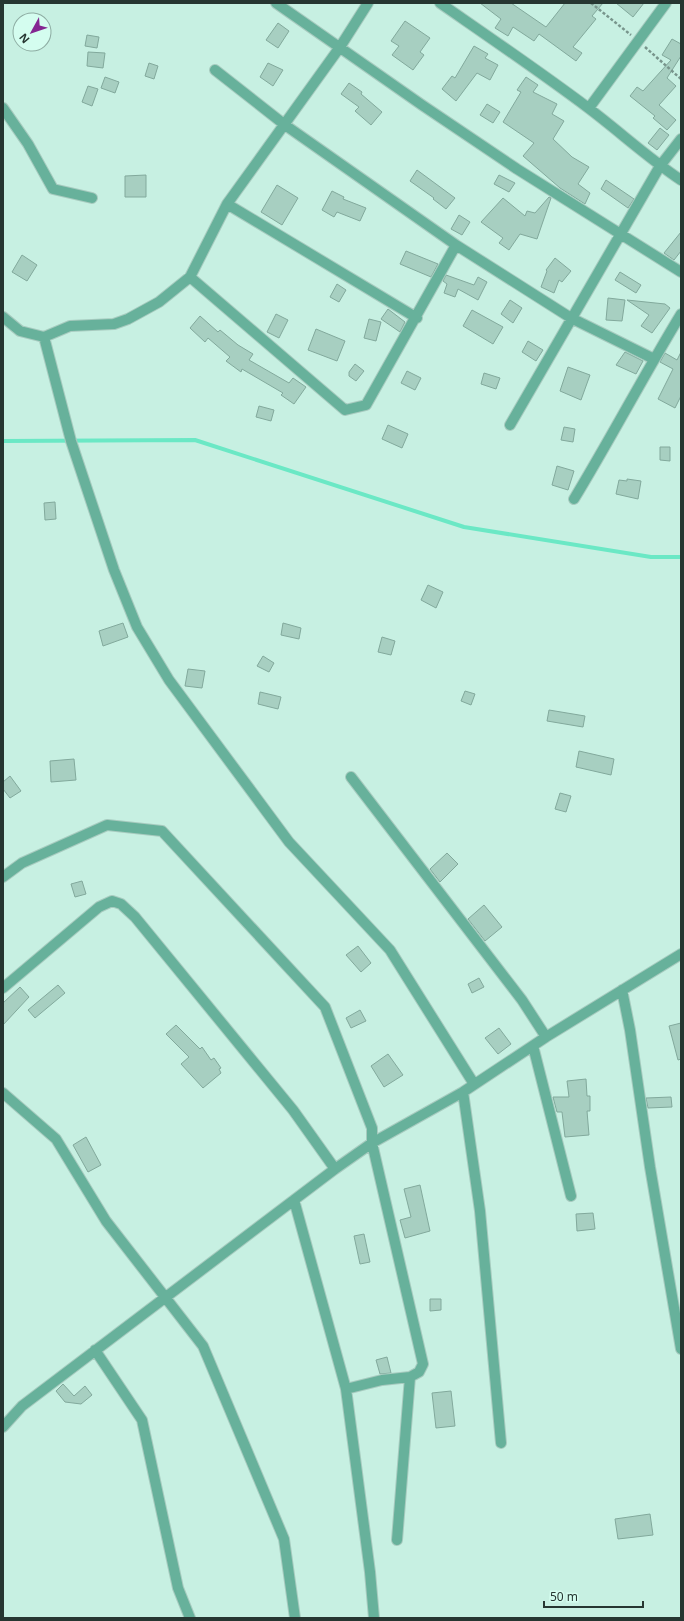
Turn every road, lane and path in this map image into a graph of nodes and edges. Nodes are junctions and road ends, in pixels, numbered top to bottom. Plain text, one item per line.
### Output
1 (276, 3) edge
2 (368, 3) edge
3 (440, 3) edge
4 (666, 3) edge
5 (340, 47) junction
6 (215, 70) dead end
7 (3, 108) edge
8 (589, 108) junction
9 (285, 125) junction
10 (681, 139) edge
11 (660, 166) junction
12 (681, 180) edge
13 (92, 198) dead end
14 (227, 204) junction
15 (620, 235) junction
16 (456, 245) junction
17 (681, 272) edge
18 (190, 277) junction
19 (681, 314) edge
20 (3, 317) edge
21 (417, 318) junction
22 (571, 318) junction
23 (44, 337) junction
24 (654, 359) junction
25 (510, 425) dead end
26 (574, 499) dead end
27 (351, 777) dead end
28 (3, 877) edge
29 (681, 954) edge
30 (3, 988) edge
31 (622, 990) junction
32 (546, 1037) junction
33 (533, 1046) junction
34 (474, 1084) junction
35 (462, 1092) junction
36 (3, 1093) edge
37 (372, 1143) junction
38 (335, 1169) junction
39 (570, 1196) dead end
40 (294, 1200) junction
41 (164, 1297) junction
42 (681, 1349) edge
43 (95, 1350) junction
44 (410, 1377) junction
45 (346, 1389) junction
46 (3, 1427) edge
47 (500, 1443) dead end
48 (397, 1540) dead end
49 (190, 1618) edge
50 (295, 1618) edge
51 (374, 1618) edge

1 - 5 street
2 - 5 street
3 - 8 street
4 - 8 street
5 - 9 street
5 - 15 street
6 - 9 street
7 - 13 street
8 - 11 street
9 - 14 street
9 - 16 street
10 - 11 street
11 - 12 street
11 - 15 street
14 - 18 street
14 - 21 street
15 - 17 street
15 - 22 street
16 - 21 street
16 - 22 street
18 - 21 street
18 - 23 street
19 - 24 street
20 - 23 street
22 - 24 street
22 - 25 street
23 - 34 street
24 - 26 street
27 - 32 street
28 - 37 street
29 - 31 street
30 - 38 street
31 - 32 street
31 - 42 street
32 - 33 street
33 - 34 street
33 - 39 street
34 - 35 street
35 - 37 street
35 - 47 street
36 - 41 street
37 - 38 street
37 - 44 street
38 - 40 street
40 - 41 street
40 - 45 street
41 - 43 street
41 - 50 street
43 - 46 street
43 - 49 street
44 - 45 street
44 - 48 street
45 - 51 street

